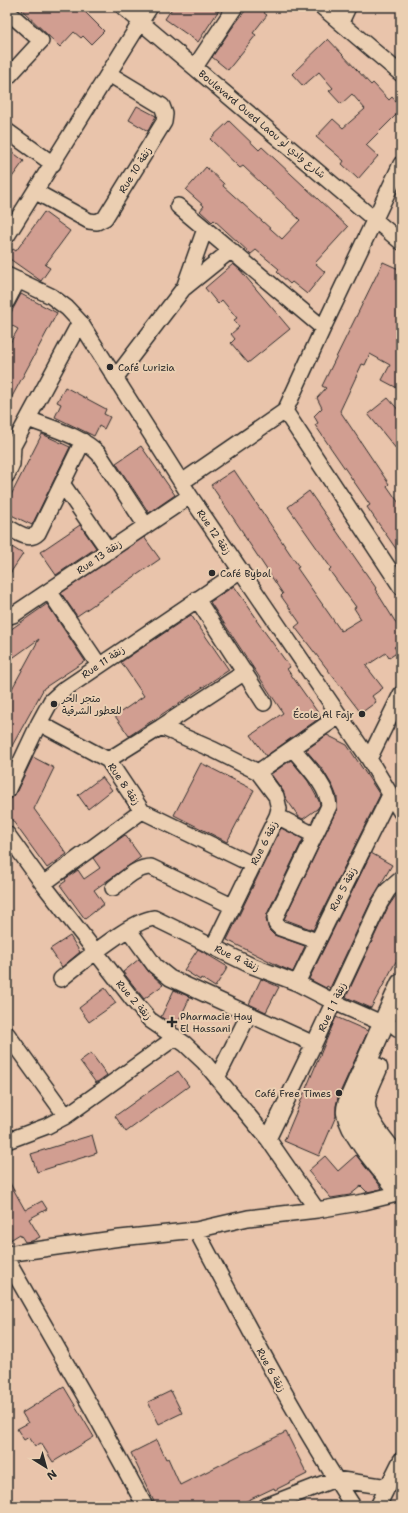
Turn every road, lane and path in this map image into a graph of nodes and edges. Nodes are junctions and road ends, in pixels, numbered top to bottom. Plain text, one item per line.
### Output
1 (123, 7) edge
2 (150, 7) edge
3 (235, 7) edge
4 (322, 7) edge
5 (348, 7) edge
6 (7, 11) edge
7 (141, 22) junction
8 (341, 22) junction
9 (195, 67) junction
10 (109, 74) junction
11 (401, 74) edge
12 (7, 78) edge
13 (7, 130) edge
14 (53, 164) junction
15 (401, 164) edge
16 (36, 192) junction
17 (178, 206) dead end
18 (374, 219) junction
19 (204, 229) junction
20 (7, 236) edge
21 (401, 242) edge
22 (230, 251) junction
23 (12, 277) edge
24 (183, 289) junction
25 (7, 301) edge
26 (80, 322) junction
27 (323, 328) junction
28 (116, 377) junction
29 (285, 411) junction
30 (28, 419) junction
31 (83, 441) junction
32 (9, 460) edge
33 (182, 482) junction
34 (63, 485) junction
35 (190, 496) junction
36 (146, 526) junction
37 (7, 527) edge
38 (109, 551) junction
39 (241, 570) junction
40 (401, 587) edge
41 (49, 591) junction
42 (197, 599) junction
43 (7, 617) edge
44 (99, 665) junction
45 (245, 672) junction
46 (401, 694) edge
47 (264, 703) dead end
48 (339, 716) junction
49 (39, 723) junction
50 (161, 727) junction
51 (293, 749) junction
52 (369, 759) junction
53 (108, 760) junction
54 (258, 772) junction
55 (9, 783) edge
56 (390, 795) junction
57 (142, 811) junction
58 (401, 812) edge
59 (277, 816) junction
60 (7, 834) edge
61 (314, 835) junction
62 (253, 865) junction
63 (401, 879) edge
64 (43, 884) junction
65 (113, 888) dead end
66 (232, 906) junction
67 (128, 929) junction
68 (317, 941) junction
69 (213, 947) junction
70 (95, 954) junction
71 (61, 979) dead end
72 (297, 983) junction
73 (401, 984) edge
74 (334, 1002) junction
75 (249, 1014) junction
76 (396, 1025) edge
77 (7, 1034) edge
78 (176, 1038) junction
79 (314, 1044) junction
80 (217, 1078) junction
81 (356, 1111) junction
82 (66, 1116) junction
83 (268, 1139) junction
84 (7, 1140) edge
85 (401, 1163) edge
86 (401, 1192) edge
87 (317, 1210) junction
88 (196, 1230) junction
89 (7, 1254) edge
90 (7, 1260) edge
91 (401, 1460) edge
92 (335, 1479) junction
93 (388, 1487) junction
94 (145, 1506) edge
95 (266, 1506) edge
96 (352, 1506) edge
97 (378, 1506) edge

1 - 7 street, Boulevard Oued Laou شارع وادي لو
2 - 7 street
3 - 9 street
4 - 8 street
5 - 8 street
6 - 12 street
7 - 9 street, Boulevard Oued Laou شارع وادي لو
7 - 10 street
8 - 11 street
9 - 18 street, Boulevard Oued Laou شارع وادي لو
10 - 14 street
10 - 16 street, Rue 10 زنقة
13 - 14 street
14 - 16 street
15 - 18 street
16 - 20 street
17 - 19 street
18 - 21 street, Boulevard Oued Laou شارع وادي لو
18 - 27 street
19 - 22 street
19 - 24 street
22 - 24 street
22 - 27 street
23 - 25 street
23 - 26 street, Rue 12 زنقة
24 - 28 street
26 - 28 street, Rue 12 زنقة
26 - 30 street
27 - 29 street
28 - 33 street, Rue 12 زنقة
29 - 33 street
29 - 40 street
30 - 31 street
30 - 32 street
31 - 34 street
31 - 36 street
33 - 35 street, Rue 12 زنقة
34 - 37 street
34 - 38 street
35 - 36 street, Rue 13 زنقة
35 - 39 street, Rue 12 زنقة
36 - 38 street, Rue 13 زنقة
38 - 41 street, Rue 13 زنقة
39 - 42 street, Rue 11 زنقة
39 - 48 street, Rue 12 زنقة
41 - 43 street, Rue 13 زنقة
41 - 44 street
42 - 44 street, Rue 11 زنقة
42 - 45 street
44 - 49 street, Rue 11 زنقة
45 - 47 street
45 - 50 street
46 - 52 street
48 - 51 street
48 - 52 street, Rue 12 زنقة
49 - 53 street, Rue 8 زنقة
49 - 55 street, Rue 11 زنقة
50 - 53 street
50 - 54 street, Rue 6 زنقة
51 - 54 street
51 - 61 street
52 - 56 street, Rue 12 زنقة
53 - 57 street, Rue 8 زنقة
54 - 59 street, Rue 6 زنقة
56 - 58 street, Rue 12 زنقة
56 - 68 street, Rue 5 زنقة
57 - 62 street, Rue 8 زنقة
57 - 64 street
59 - 61 street
59 - 62 street, Rue 6 زنقة
60 - 64 street, Rue 2 زنقة
61 - 68 street
62 - 66 street, Rue 6 زنقة
63 - 74 street, Rue 1 زنقة 1
64 - 70 street, Rue 2 زنقة
65 - 66 street
66 - 69 street, Rue 6 زنقة
67 - 69 street, Rue 4 زنقة
67 - 70 street, Rue 4 زنقة
67 - 75 street
68 - 72 street, Rue 5 زنقة
69 - 72 street, Rue 4 زنقة
70 - 71 street, Rue 4 زنقة
70 - 78 street, Rue 2 زنقة
72 - 74 street, Rue 4 زنقة
73 - 76 main road
74 - 76 street, Rue 4 زنقة
74 - 79 street, Rue 1 زنقة 1
75 - 79 street
75 - 80 street
76 - 81 main road
77 - 82 street
78 - 80 street, Rue 2 زنقة
78 - 82 street
79 - 83 street, Rue 1 زنقة 1
80 - 83 street, Rue 2 زنقة
81 - 85 main road
81 - 86 main road
82 - 84 street
83 - 87 street, Rue 2 زنقة
86 - 87 street
87 - 88 street
88 - 89 street
88 - 92 street, Rue 6 زنقة
90 - 94 street
91 - 93 street
92 - 93 street
92 - 95 street
92 - 96 street, Rue 6 زنقة
93 - 97 street

